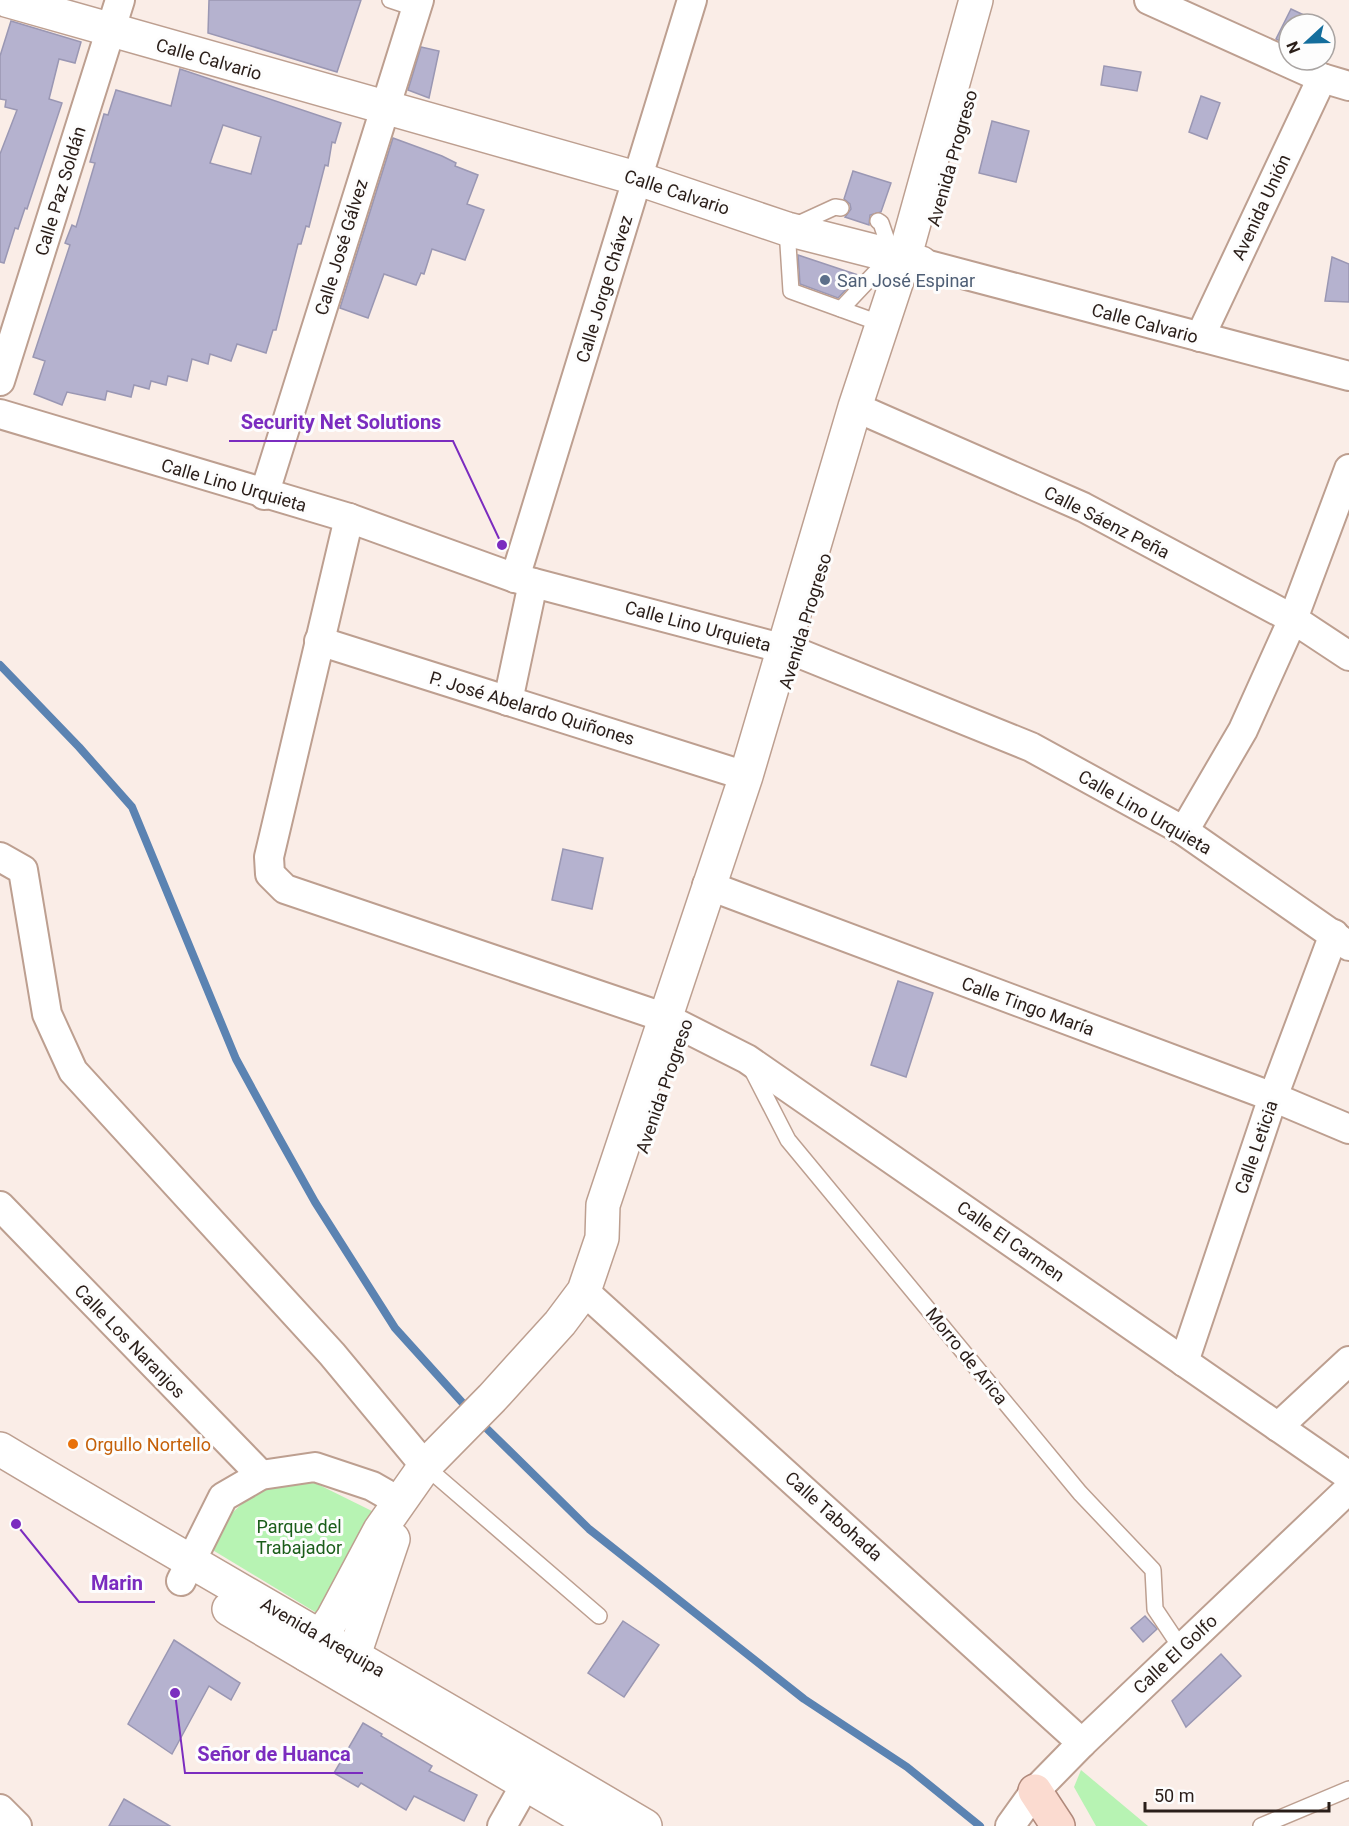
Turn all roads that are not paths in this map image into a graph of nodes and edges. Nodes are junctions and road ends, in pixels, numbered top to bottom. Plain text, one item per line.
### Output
1 (6, 0) edge
2 (120, 0) edge
3 (390, 0) edge
4 (692, 0) edge
5 (976, 0) edge
6 (998, 0) edge
7 (1149, 0) edge
8 (418, 4) edge
9 (110, 31) junction
10 (1322, 78) junction
11 (1349, 86) edge
12 (385, 108) junction
13 (639, 179) junction
14 (841, 208) dead end
15 (917, 213) junction
16 (787, 230) junction
17 (905, 259) junction
18 (841, 309) junction
19 (882, 324) junction
20 (1200, 337) junction
21 (1349, 376) edge
22 (0, 381) edge
23 (861, 409) junction
24 (0, 414) edge
25 (1349, 469) edge
26 (264, 495) junction
27 (349, 518) junction
28 (524, 581) junction
29 (1293, 619) junction
30 (319, 641) junction
31 (789, 650) junction
32 (1349, 656) edge
33 (508, 701) junction
34 (746, 776) junction
35 (1184, 831) junction
36 (0, 857) edge
37 (714, 889) junction
38 (1341, 940) edge
39 (675, 1022) junction
40 (747, 1059) junction
41 (1273, 1097) junction
42 (1349, 1129) edge
43 (0, 1206) edge
44 (584, 1291) junction
45 (1349, 1361) edge
46 (1184, 1362) junction
47 (1278, 1427) junction
48 (0, 1449) edge
49 (429, 1462) junction
50 (0, 1474) edge
51 (261, 1475) junction
52 (1349, 1476) edge
53 (1349, 1489) edge
54 (400, 1502) junction
55 (185, 1572) junction
56 (599, 1616) dead end
57 (314, 1645) junction
58 (1181, 1648) junction
59 (347, 1665) junction
60 (1082, 1743) junction
61 (532, 1773) junction
62 (1349, 1789) edge
63 (1035, 1791) junction
64 (0, 1809) edge
65 (0, 1824) edge
66 (1012, 1824) edge
67 (4, 1826) edge
68 (17, 1826) edge
69 (502, 1826) edge
70 (597, 1826) edge
71 (645, 1826) edge
72 (1058, 1826) edge
73 (1261, 1826) edge

1 - 9 main road, Calle Calvario
2 - 9 street, Calle Paz Soldán
3 - 8 lane
4 - 13 street, Calle Jorge Chávez
5 - 15 main road, Avenida Progreso
6 - 17 main road, Avenida Progreso
7 - 10 street
8 - 12 street, Calle José Gálvez
9 - 12 main road, Calle Calvario
9 - 22 street, Calle Paz Soldán
10 - 11 street
10 - 20 street, Avenida Unión
12 - 13 main road, Calle Calvario
12 - 26 street, Calle José Gálvez
13 - 16 main road, Calle Calvario
13 - 28 street, Calle Jorge Chávez
14 - 16 lane
15 - 17 main road, Avenida Progreso
15 - 17 lane
16 - 17 main road, Calle Calvario
16 - 18 lane
17 - 18 lane
17 - 19 main road, Avenida Progreso
17 - 20 street, Calle Calvario
17 - 23 main road, Avenida Progreso
18 - 19 lane
19 - 23 main road, Avenida Progreso
20 - 21 street, Calle Calvario
23 - 29 street, Calle Sáenz Peña
23 - 31 main road, Avenida Progreso
24 - 26 street, Calle Lino Urquieta
25 - 29 street
26 - 27 street, Calle Lino Urquieta
27 - 28 street, Calle Lino Urquieta
27 - 30 street
28 - 31 street, Calle Lino Urquieta
28 - 33 street, Calle Jorge Chávez
29 - 32 street, Calle Sáenz Peña
29 - 35 street
30 - 33 street, P. José Abelardo Quiñones
30 - 39 street, Calle El Carmen
31 - 34 main road, Avenida Progreso
31 - 35 street, Calle Lino Urquieta
31 - 37 main road, Avenida Progreso
33 - 34 street, P. José Abelardo Quiñones
34 - 37 main road, Avenida Progreso
35 - 38 street, Calle Lino Urquieta
36 - 49 street
37 - 39 main road, Avenida Progreso
37 - 41 street, Calle Tingo María
38 - 41 street, Calle Leticia
39 - 40 street, Calle El Carmen
39 - 44 main road, Avenida Progreso
40 - 46 street, Calle El Carmen
40 - 58 lane, Morro de Arica
41 - 42 street, Calle Tingo María
41 - 46 street, Calle Leticia
43 - 51 street, Calle Los Naranjos
44 - 49 main road, Avenida Progreso
44 - 60 street, Calle Tabohada
45 - 47 street
46 - 47 street, Calle El Carmen
47 - 52 street, Calle El Carmen
48 - 55 main road, Avenida Arequipa
49 - 54 main road, Avenida Progreso
49 - 56 lane
50 - 55 main road, Avenida Arequipa
51 - 54 street
51 - 55 street
53 - 58 street, Calle El Golfo
54 - 57 main road, Avenida Progreso
54 - 59 main road, Avenida Progreso
55 - 57 main road, Avenida Arequipa
57 - 59 main road, Avenida Arequipa
58 - 60 street, Calle El Golfo
59 - 61 main road, Avenida Arequipa
60 - 63 street, Calle El Golfo
61 - 69 street
61 - 70 main road, Avenida Arequipa
61 - 71 main road, Avenida Arequipa
62 - 73 lane
63 - 66 street, Calle El Golfo
63 - 72 main road
64 - 68 street
65 - 67 street

